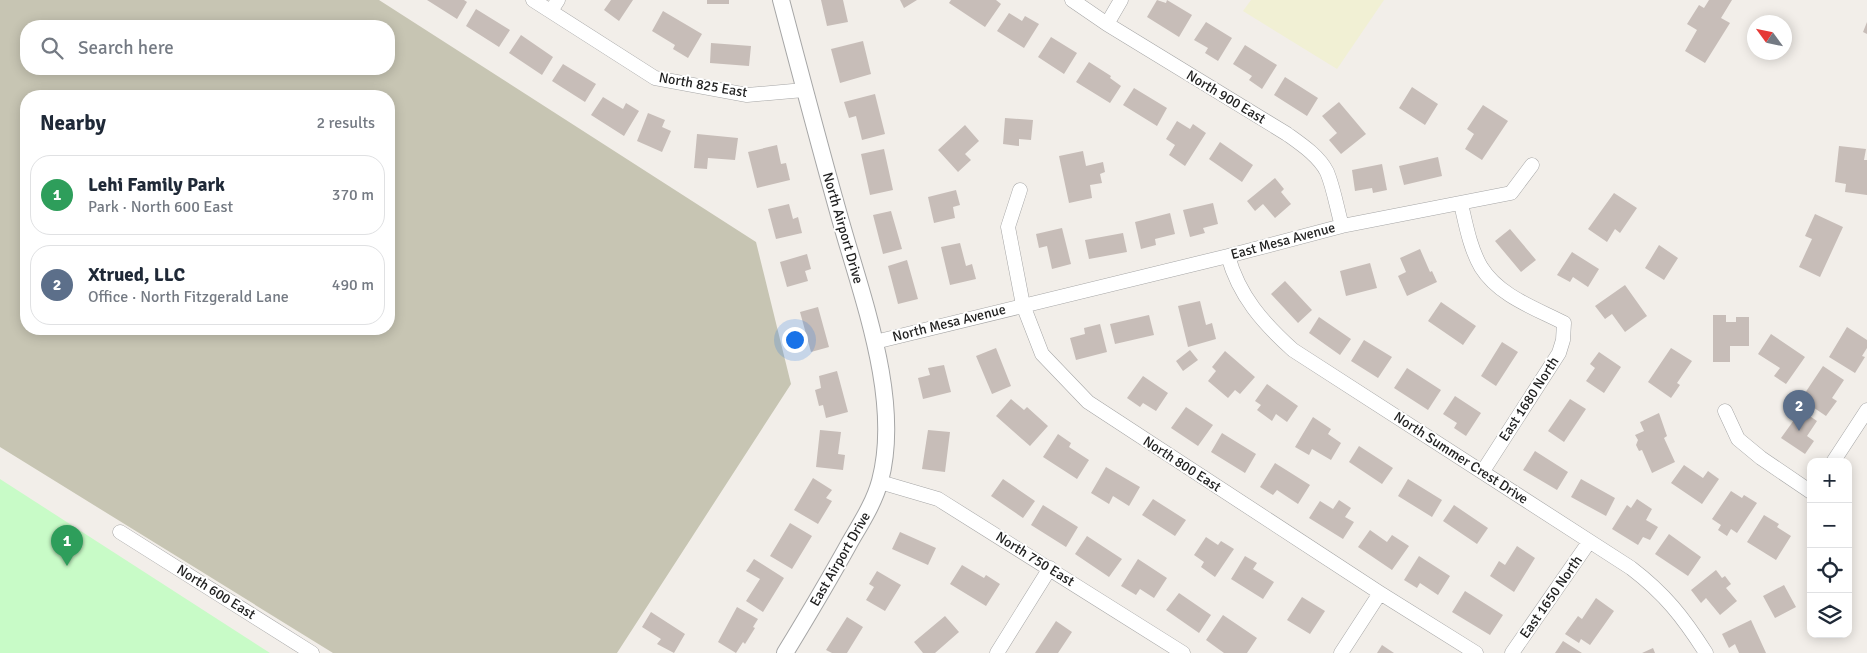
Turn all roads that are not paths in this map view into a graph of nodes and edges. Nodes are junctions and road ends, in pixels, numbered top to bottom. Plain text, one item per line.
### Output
1 (533, 0) edge
2 (781, 0) edge
3 (1072, 0) edge
4 (1121, 0) edge
5 (554, 6) edge
6 (1107, 24) junction
7 (804, 90) junction
8 (1532, 165) dead end
9 (1020, 190) dead end
10 (1461, 204) junction
11 (1342, 226) junction
12 (1228, 256) junction
13 (1023, 305) junction
14 (874, 342) junction
15 (1867, 410) edge
16 (1726, 411) dead end
17 (1836, 458) edge
18 (884, 460) joint
19 (1483, 471) junction
20 (880, 482) junction
21 (1807, 489) edge
22 (120, 532) dead end
23 (1589, 542) junction
24 (1050, 568) junction
25 (1380, 593) junction
26 (312, 653) edge
27 (784, 653) edge
28 (997, 653) edge
29 (1183, 653) edge
30 (1341, 653) edge
31 (1476, 653) edge
32 (1512, 653) edge
33 (1706, 653) edge

1 - 5 street, North 825 East
2 - 7 street, North Airport Drive
3 - 6 street, North 900 East
4 - 6 street
5 - 7 street, North 825 East
6 - 11 street, North 900 East
7 - 14 street, North Airport Drive
8 - 10 street, East Mesa Avenue
9 - 13 street, North 800 East
10 - 11 street, East Mesa Avenue
10 - 19 street, East 1680 North
11 - 12 street, East Mesa Avenue
12 - 13 street, East Mesa Avenue
12 - 19 street, North Summer Crest Drive
13 - 14 street, North Mesa Avenue
13 - 25 street, North 800 East
14 - 18 street, North Airport Drive
15 - 17 street
16 - 21 street
18 - 20 street, East Airport Drive
19 - 23 street, North Summer Crest Drive
20 - 24 street, North 750 East
20 - 27 street, East Airport Drive
22 - 26 street, North 600 East
23 - 32 street, East 1650 North
23 - 33 street, North Summer Crest Drive
24 - 28 street
24 - 29 street, North 750 East
25 - 30 street
25 - 31 street, North 800 East

